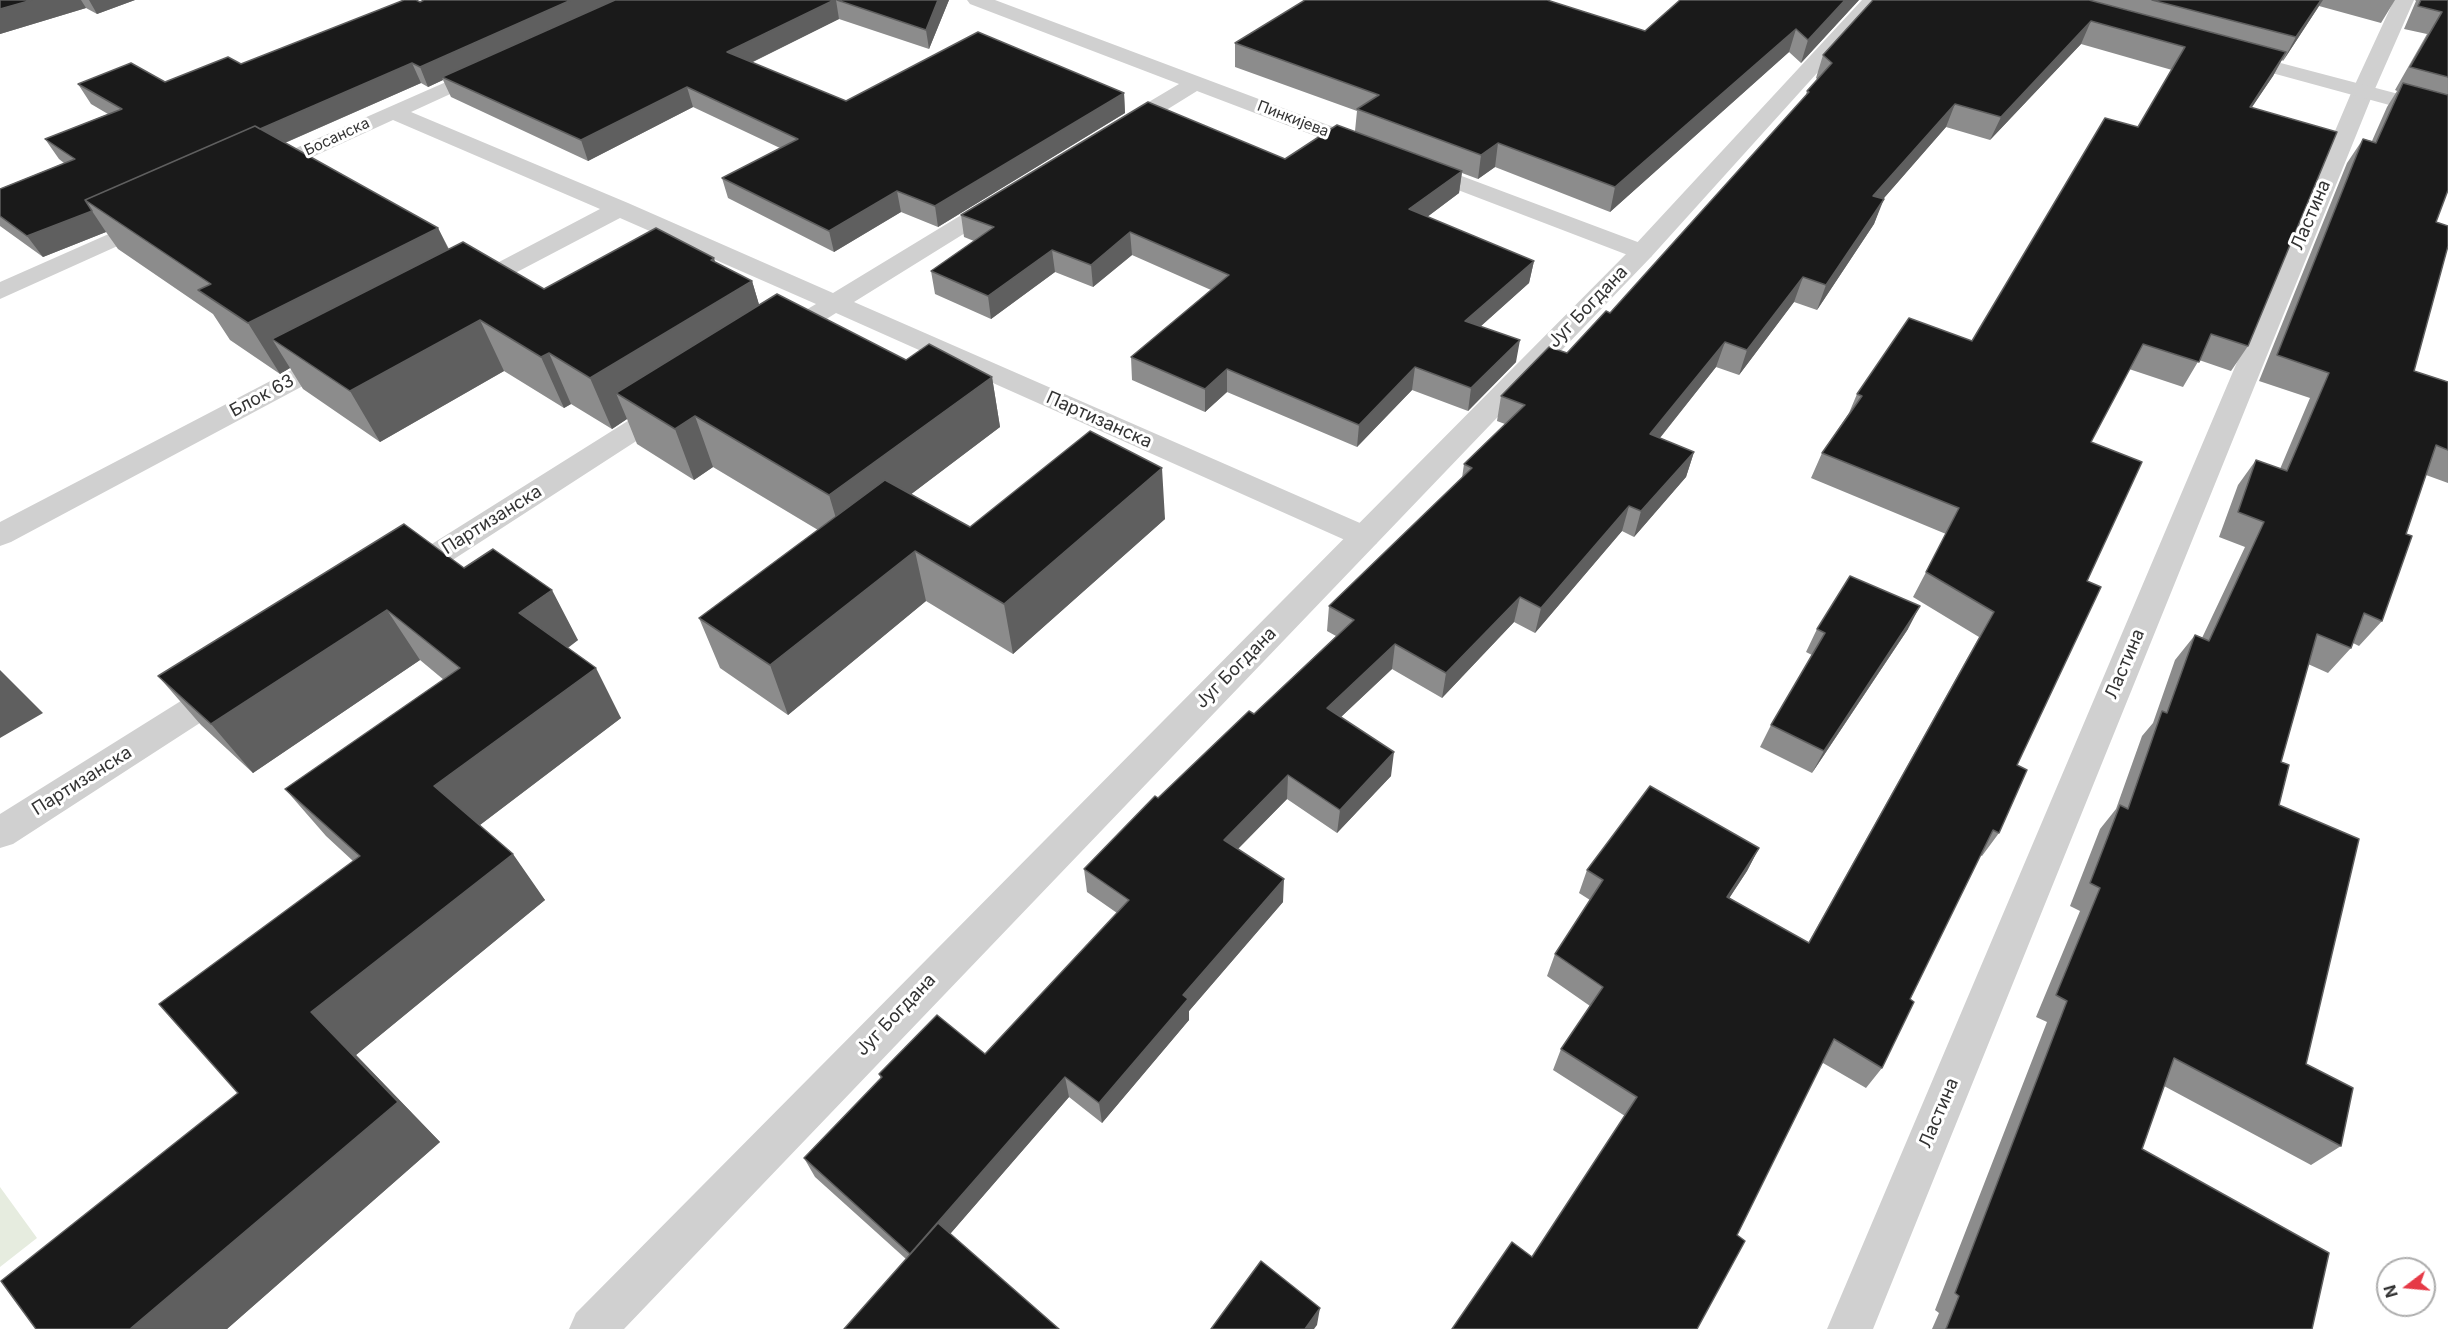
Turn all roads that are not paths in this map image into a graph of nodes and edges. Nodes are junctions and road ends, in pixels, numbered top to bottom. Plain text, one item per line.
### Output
1 (977, 0) edge
2 (1873, 0) edge
3 (2404, 0) edge
4 (2216, 52) edge
5 (512, 58) edge
6 (1196, 82) junction
7 (2362, 91) junction
8 (392, 112) junction
9 (2448, 114) edge
10 (1095, 144) edge
11 (240, 182) edge
12 (1014, 193) edge
13 (620, 208) junction
14 (174, 212) edge
15 (1642, 252) junction
16 (0, 291) edge
17 (442, 302) edge
18 (832, 304) junction
19 (358, 346) edge
20 (752, 355) edge
21 (692, 393) edge
22 (0, 535) edge
23 (1365, 537) junction
24 (381, 591) edge
25 (251, 674) edge
26 (0, 833) edge
27 (592, 1329) edge
28 (1850, 1329) edge

1 - 6 street, Пинкијева
2 - 15 street, Југ Богдана
3 - 7 street, Ластина
4 - 7 street
5 - 8 street, Босанска
6 - 10 street
6 - 15 street, Пинкијева
7 - 9 street
7 - 28 street, Ластина
8 - 11 street, Босанска
8 - 13 street, Партизанска
12 - 18 street
13 - 17 street
13 - 18 street, Партизанска
14 - 16 street
15 - 23 street, Југ Богдана
18 - 20 street
18 - 23 street, Партизанска
19 - 22 street, Блок 63
21 - 24 street, Партизанска
23 - 27 street, Југ Богдана
25 - 26 street, Партизанска

